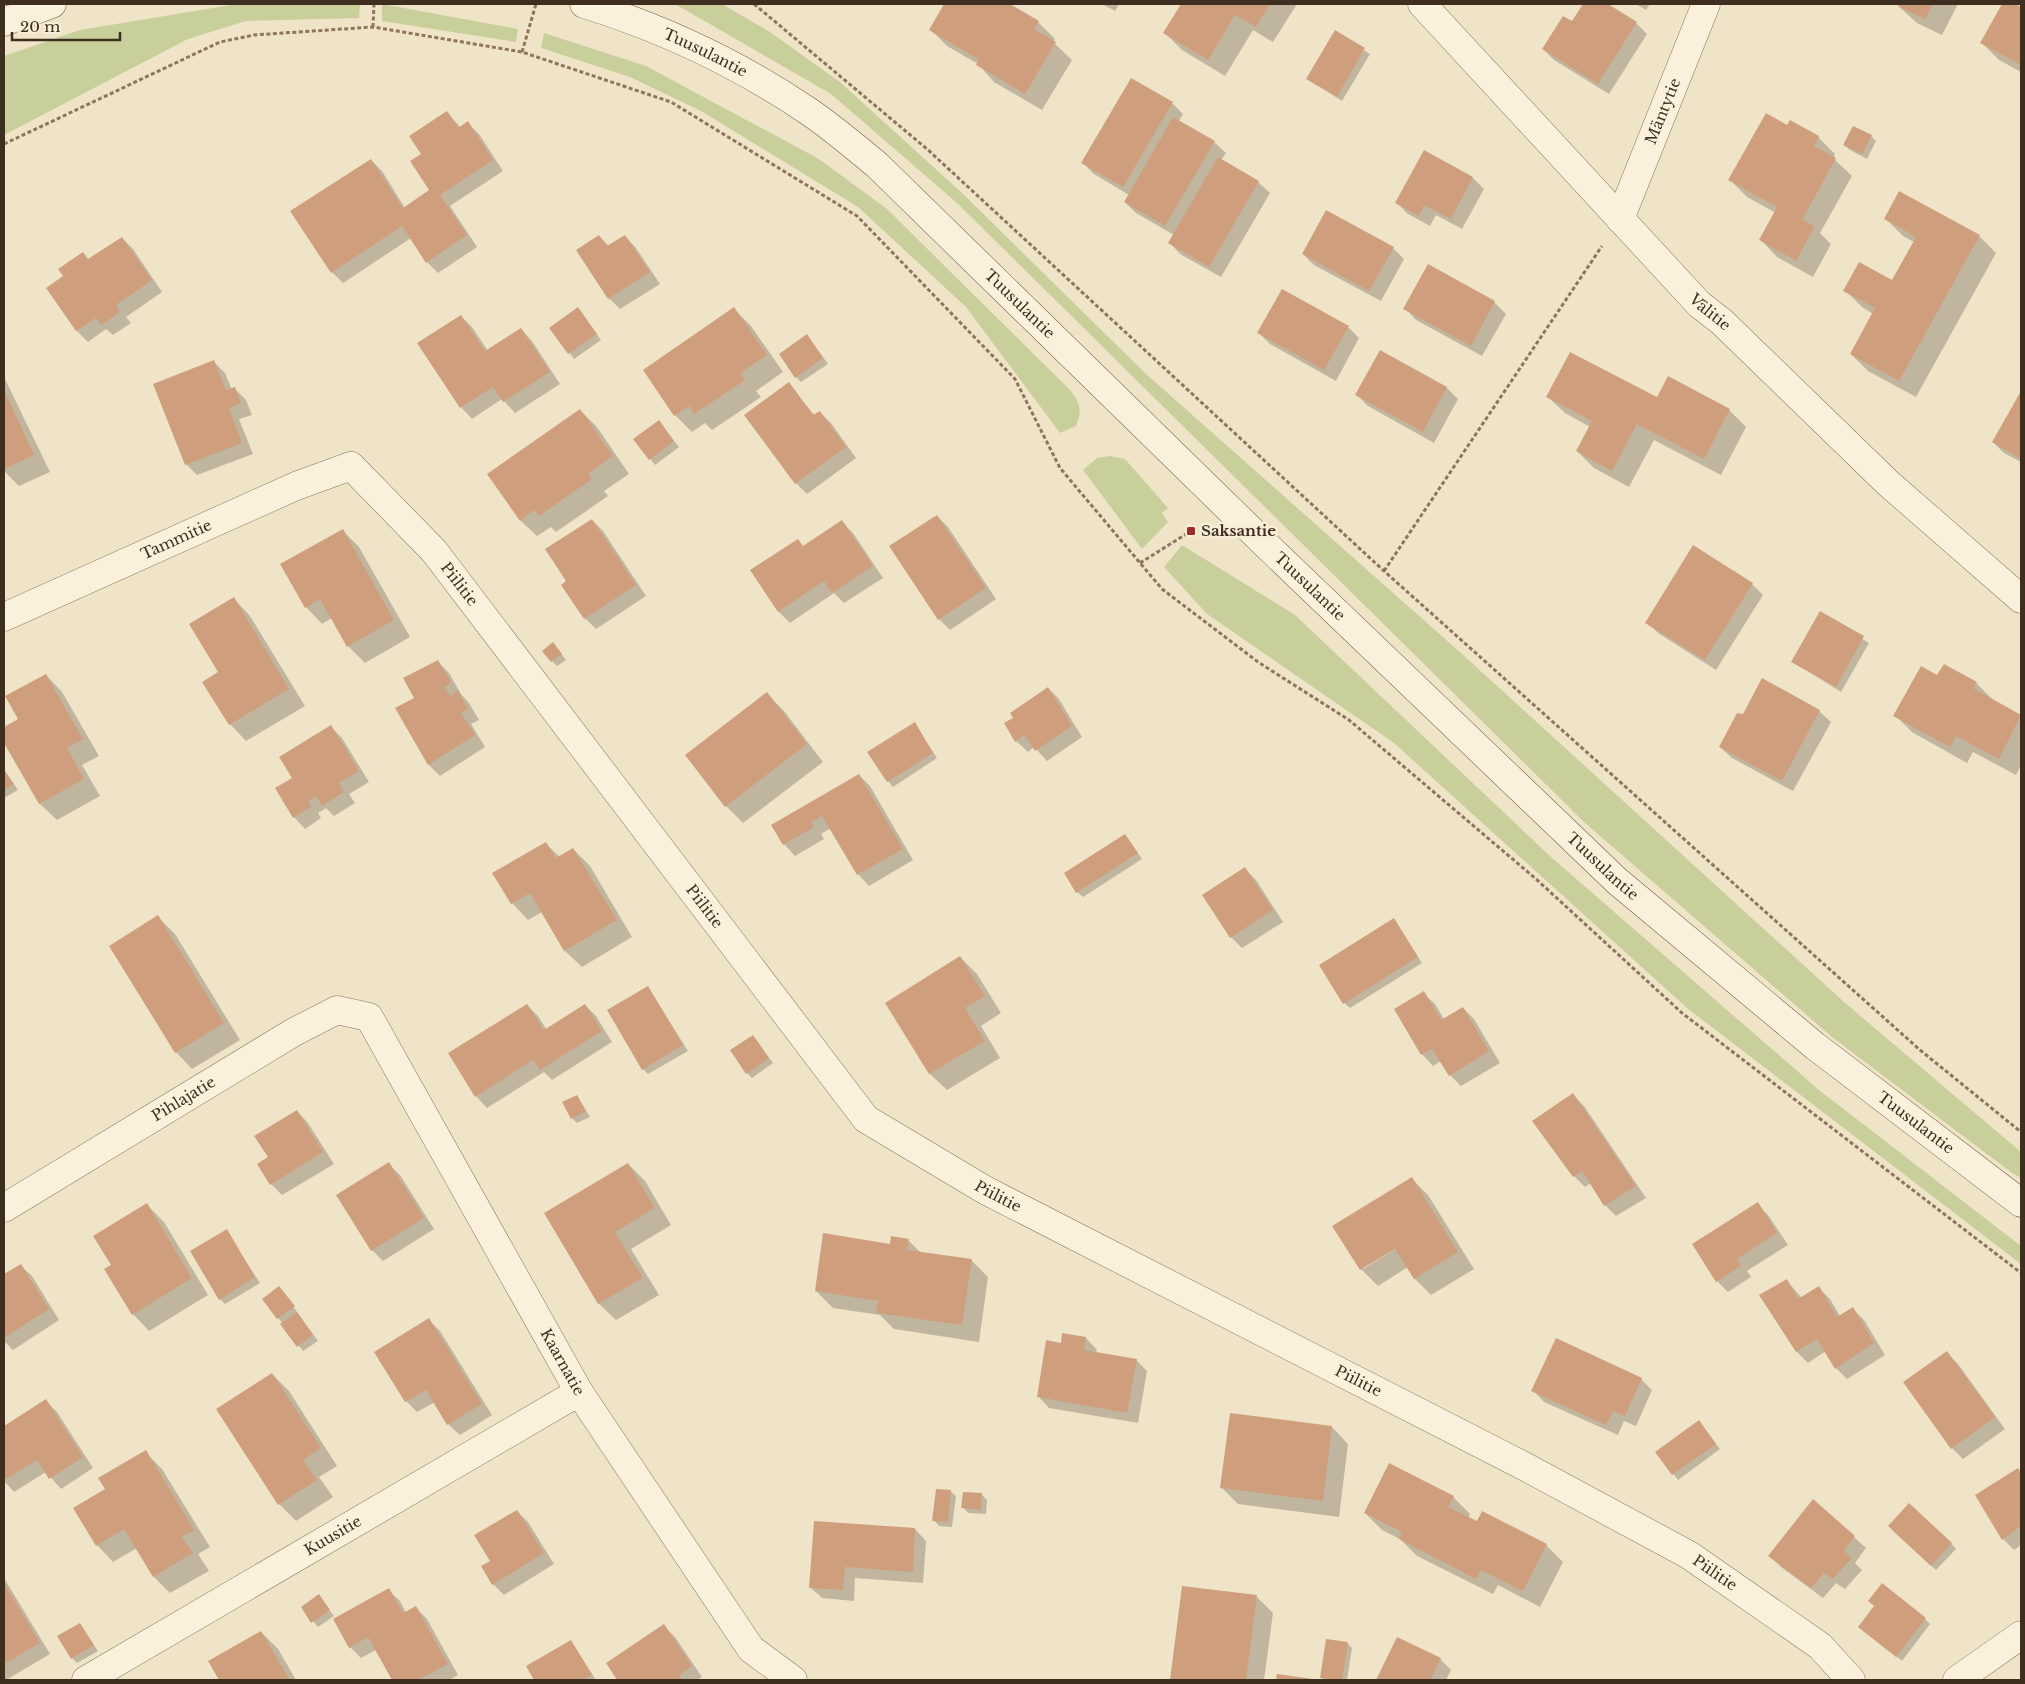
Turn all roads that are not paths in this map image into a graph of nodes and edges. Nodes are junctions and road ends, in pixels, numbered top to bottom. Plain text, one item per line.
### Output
1 (52, 4) edge
2 (584, 4) edge
3 (1422, 4) edge
4 (1706, 4) edge
5 (4, 22) edge
6 (1620, 219) junction
7 (351, 466) joint
8 (2021, 599) edge
9 (4, 617) edge
10 (369, 1018) joint
11 (2021, 1203) edge
12 (4, 1208) edge
13 (580, 1392) junction
14 (2021, 1635) edge
15 (86, 1680) edge
16 (793, 1680) edge
17 (1851, 1680) edge
18 (1957, 1680) edge

1 - 5 street
2 - 11 street, Tuusulantie
3 - 6 street, Välitie
4 - 6 street, Mäntytie
6 - 8 street, Välitie
7 - 9 street, Tammitie
7 - 17 street, Piilitie
10 - 12 street, Pihlajatie
10 - 13 street, Kaarnatie
13 - 15 street, Kuusitie
13 - 16 street, Kaarnatie
14 - 18 street

